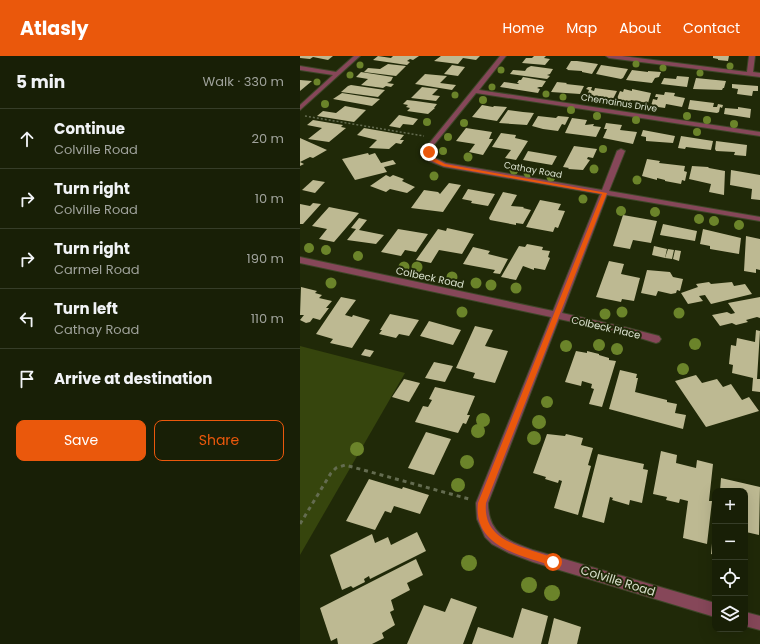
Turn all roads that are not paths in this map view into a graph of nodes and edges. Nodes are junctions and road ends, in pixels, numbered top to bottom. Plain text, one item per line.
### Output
1 (357, 56) edge
2 (503, 56) edge
3 (609, 56) edge
4 (752, 56) edge
5 (300, 68) edge
6 (338, 74) junction
7 (750, 74) junction
8 (760, 75) edge
9 (474, 91) junction
10 (300, 108) edge
11 (760, 134) edge
12 (621, 151) dead end
13 (605, 193) junction
14 (760, 219) edge
15 (300, 260) edge
16 (556, 315) junction
17 (656, 339) dead end
18 (712, 609) edge
19 (748, 620) edge
20 (760, 623) edge

1 - 6 street
2 - 9 street, Cathay Road
3 - 7 street
4 - 7 street
5 - 6 street
6 - 10 street
7 - 8 street
9 - 11 street, Chemainus Drive
9 - 13 street, Cathay Road
12 - 13 street
13 - 14 street, Cathay Road
13 - 16 street
15 - 16 street, Colbeck Road
16 - 17 street, Colbeck Place
16 - 18 street, Colville Road
19 - 20 street

